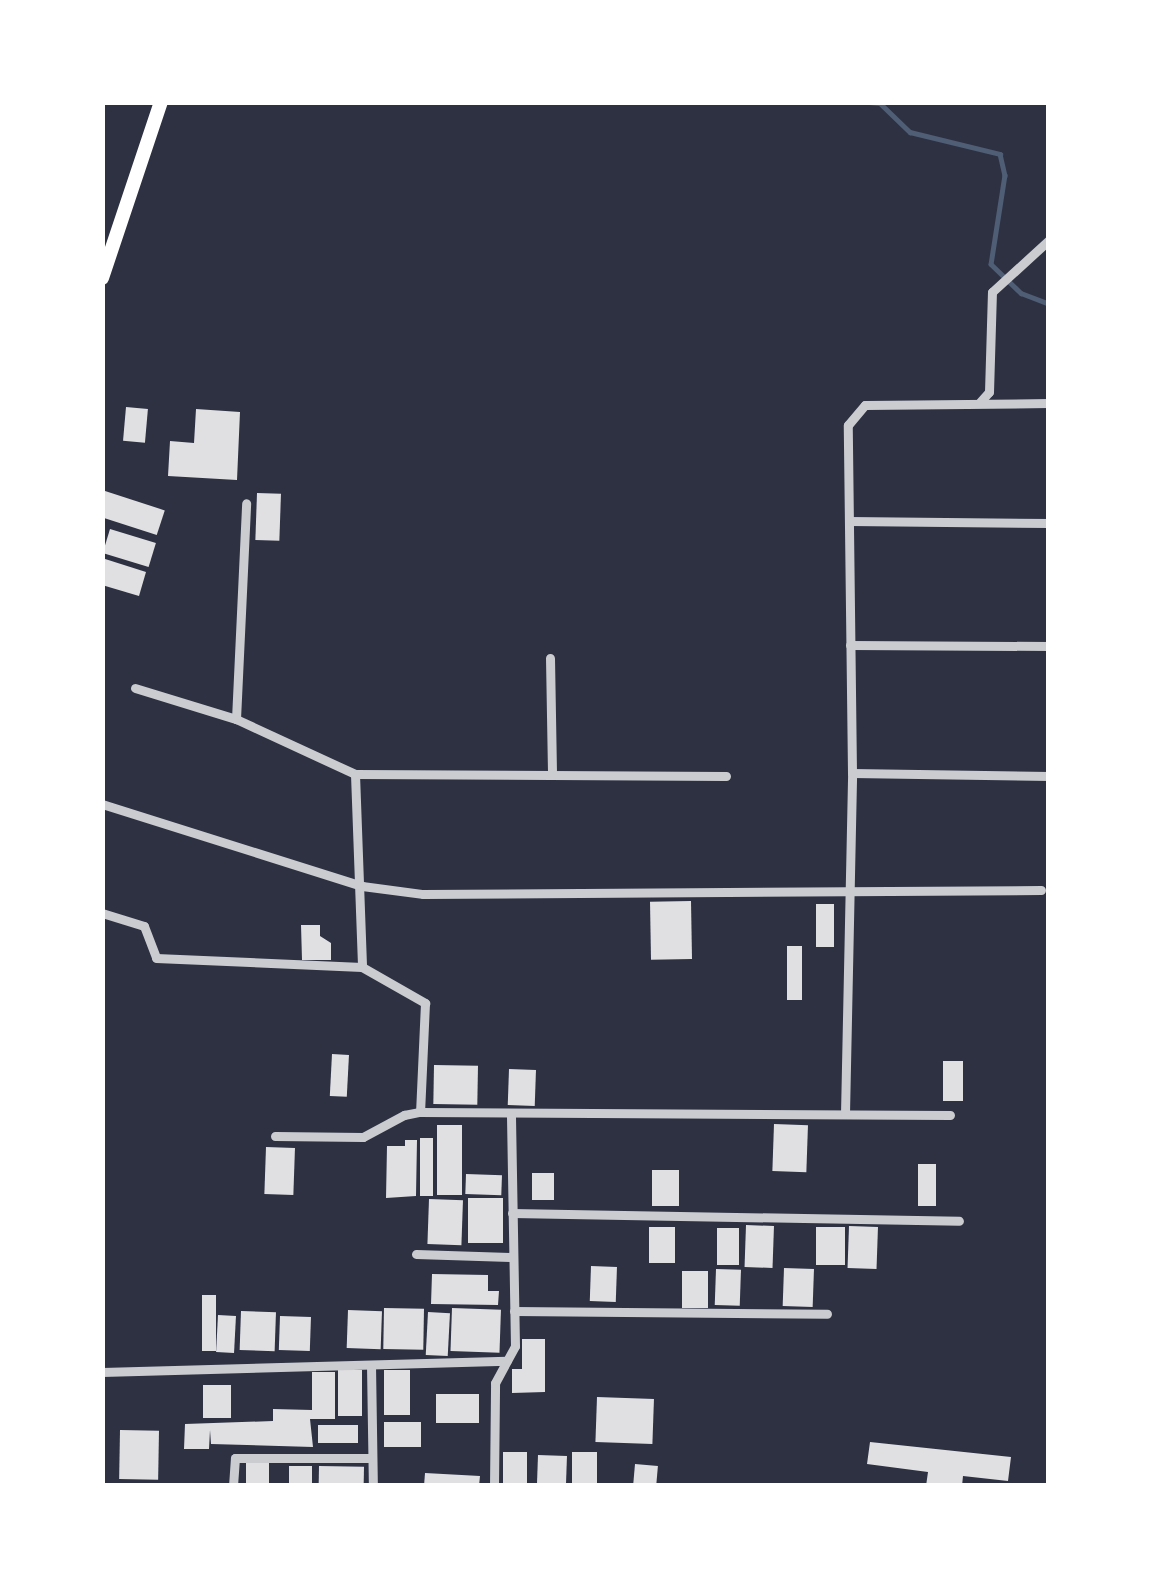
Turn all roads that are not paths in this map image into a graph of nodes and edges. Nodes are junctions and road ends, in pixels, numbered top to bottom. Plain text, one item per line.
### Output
1 (160, 102) edge
2 (1049, 240) edge
3 (102, 278) edge
4 (980, 402) junction
5 (1049, 403) edge
6 (246, 503) dead end
7 (849, 521) junction
8 (1049, 523) edge
9 (850, 645) junction
10 (1049, 646) edge
11 (550, 658) dead end
12 (135, 688) dead end
13 (236, 719) junction
14 (852, 773) junction
15 (355, 774) junction
16 (552, 775) junction
17 (726, 776) dead end
18 (1049, 776) edge
19 (102, 804) edge
20 (362, 886) junction
21 (1041, 890) dead end
22 (848, 892) junction
23 (102, 914) edge
24 (362, 967) junction
25 (421, 1112) junction
26 (511, 1113) junction
27 (845, 1114) junction
28 (950, 1115) dead end
29 (275, 1136) dead end
30 (512, 1213) junction
31 (959, 1221) dead end
32 (416, 1254) dead end
33 (513, 1257) junction
34 (514, 1311) junction
35 (827, 1314) dead end
36 (507, 1361) junction
37 (371, 1365) junction
38 (102, 1372) edge
39 (372, 1458) junction
40 (233, 1486) edge
41 (373, 1486) edge
42 (494, 1486) edge

1 - 3 main road
2 - 4 street
4 - 5 street
4 - 7 street
6 - 13 street
7 - 8 street
7 - 9 street
9 - 10 street
9 - 14 street
11 - 16 street
12 - 13 street
13 - 15 street
14 - 18 street
14 - 22 street
15 - 16 street
15 - 20 street
16 - 17 street
19 - 20 street
20 - 22 street
20 - 24 street
21 - 22 street
22 - 27 street
23 - 24 street
24 - 25 street
25 - 26 street
25 - 29 street
26 - 27 street
26 - 30 street
27 - 28 street
30 - 31 street
30 - 33 street
32 - 33 street
33 - 34 street
34 - 35 street
34 - 36 street
36 - 37 street
36 - 42 street
37 - 38 street
37 - 39 street
39 - 40 street
39 - 41 street

